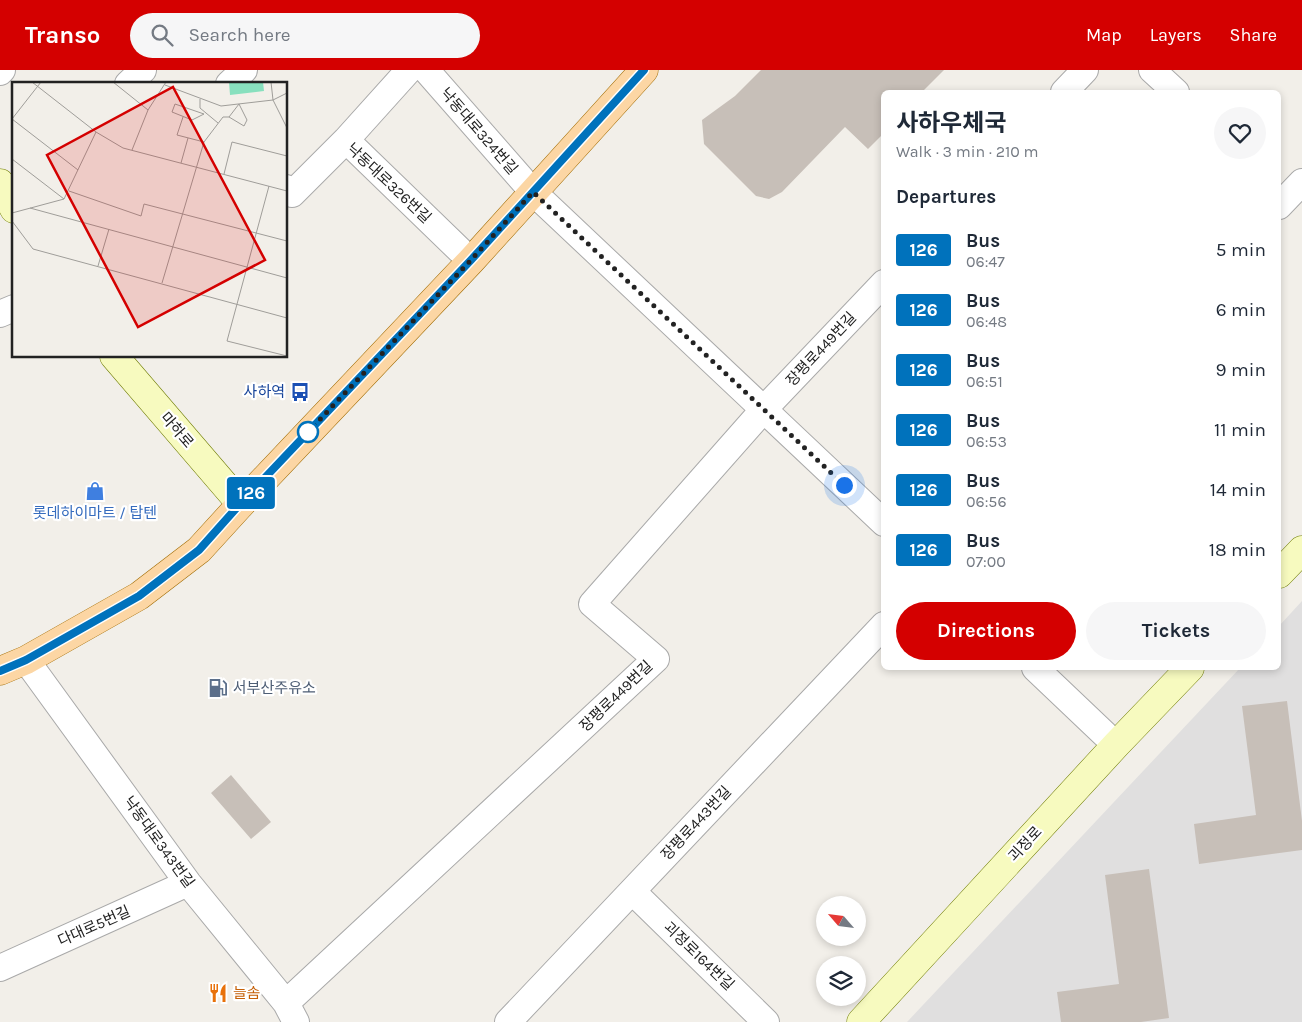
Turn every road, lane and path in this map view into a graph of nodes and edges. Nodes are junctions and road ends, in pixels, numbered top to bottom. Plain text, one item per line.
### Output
1 (143, 70) edge
2 (244, 70) edge
3 (409, 70) edge
4 (426, 70) edge
5 (644, 70) edge
6 (1085, 70) edge
7 (1152, 70) edge
8 (130, 82) edge
9 (231, 82) edge
10 (1066, 90) edge
11 (1174, 90) edge
12 (346, 140) junction
13 (0, 183) edge
14 (288, 190) edge
15 (533, 192) junction
16 (12, 205) edge
17 (471, 260) junction
18 (881, 286) edge
19 (12, 309) edge
20 (0, 314) edge
21 (116, 358) edge
22 (764, 409) junction
23 (240, 504) junction
24 (881, 520) edge
25 (1302, 550) edge
26 (1281, 572) edge
27 (881, 628) edge
28 (26, 660) junction
29 (1037, 670) edge
30 (1188, 670) edge
31 (0, 672) edge
32 (1116, 745) junction
33 (188, 883) junction
34 (632, 891) junction
35 (0, 968) edge
36 (291, 1013) edge
37 (508, 1022) edge
38 (766, 1022) edge
39 (862, 1022) edge

1 - 8 street
2 - 9 street
3 - 12 street
4 - 15 street, 낙동대로324번길
5 - 15 main road
6 - 10 street
7 - 11 street
12 - 14 street, 낙동대로326번길
12 - 17 street, 낙동대로326번길
13 - 16 main road
15 - 17 main road
15 - 22 street, 낙동대로324번길
17 - 23 main road
18 - 22 street, 장평로449번길
19 - 20 street
21 - 23 main road, 마하로
22 - 24 street, 낙동대로324번길
22 - 36 street, 장평로449번길
23 - 28 main road
25 - 26 main road
27 - 34 street, 장평로443번길
28 - 31 main road
28 - 33 street, 낙동대로343번길
29 - 32 street
30 - 32 main road, 괴정로
32 - 39 main road, 괴정로
33 - 35 street, 다대로5번길
33 - 36 street, 낙동대로343번길
34 - 37 street, 장평로443번길
34 - 38 street, 괴정로164번길

